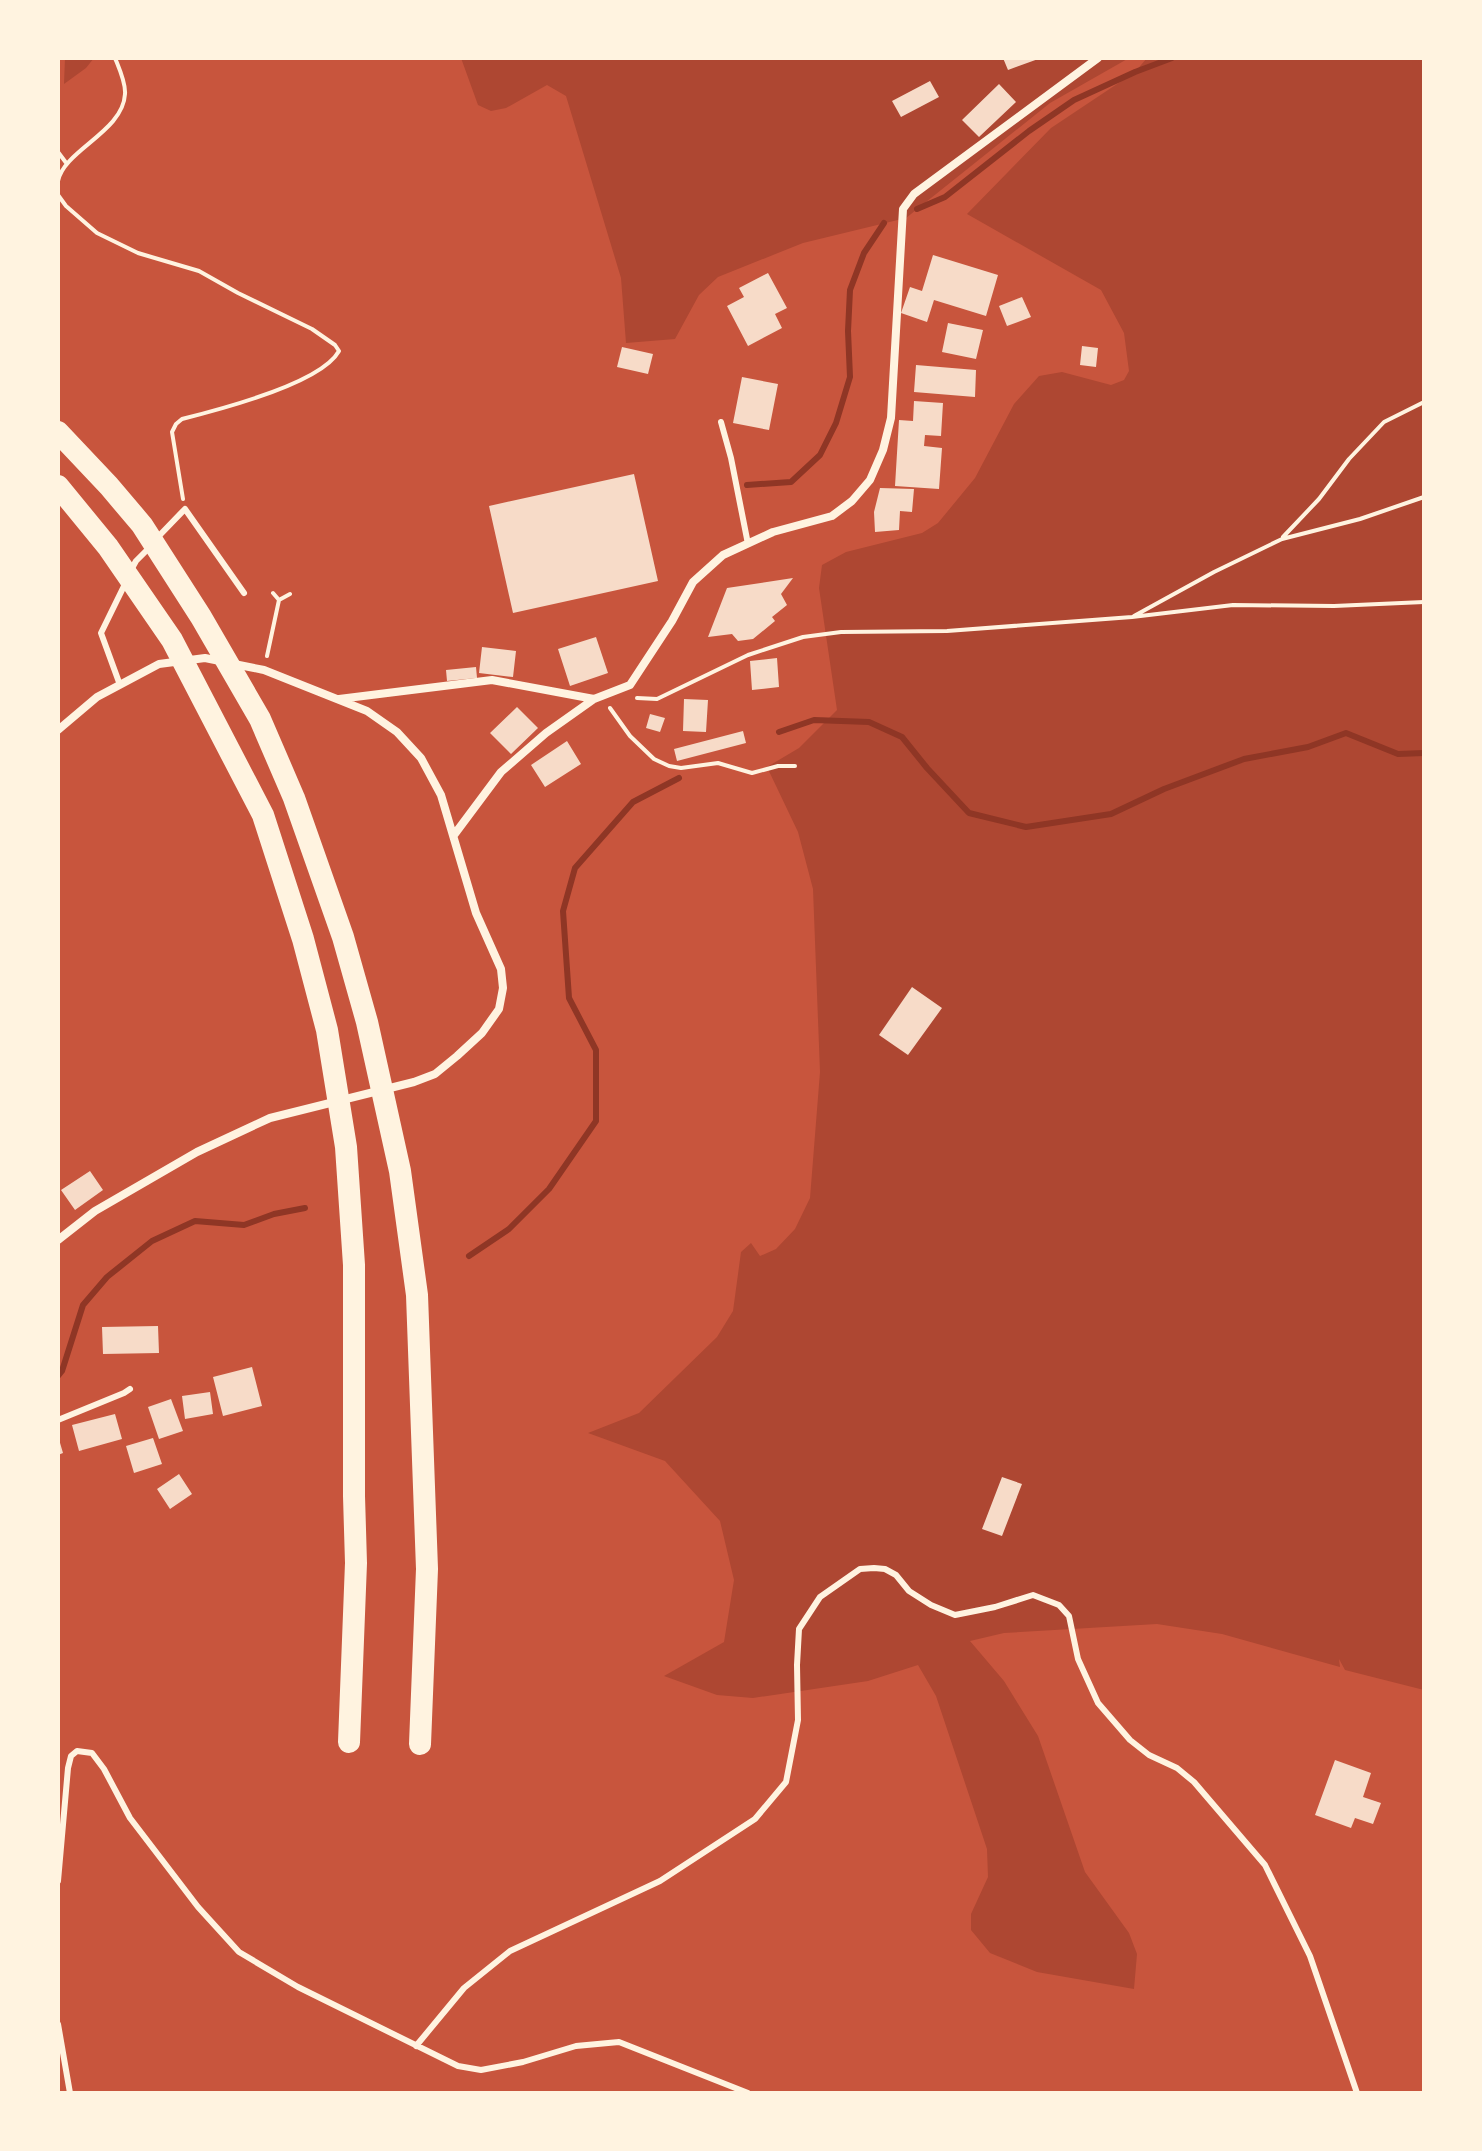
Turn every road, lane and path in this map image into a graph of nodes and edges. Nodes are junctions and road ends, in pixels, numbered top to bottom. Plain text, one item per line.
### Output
1 (115, 58) edge
2 (1098, 58) edge
3 (58, 152) edge
4 (67, 164) junction
5 (58, 181) edge
6 (58, 195) edge
7 (1424, 402) edge
8 (721, 422) dead end
9 (58, 432) edge
10 (58, 486) edge
11 (1424, 497) edge
12 (185, 509) junction
13 (1282, 539) junction
14 (748, 544) junction
15 (244, 593) dead end
16 (273, 593) dead end
17 (290, 594) dead end
18 (279, 600) junction
19 (1424, 602) edge
20 (1132, 617) junction
21 (264, 670) junction
22 (120, 685) junction
23 (598, 698) junction
24 (334, 699) junction
25 (657, 699) dead end
26 (58, 730) edge
27 (795, 766) dead end
28 (454, 835) junction
29 (58, 1240) edge
30 (130, 1389) dead end
31 (58, 1420) edge
32 (349, 1742) dead end
33 (420, 1744) dead end
34 (58, 1881) edge
35 (58, 2024) edge
36 (416, 2046) junction
37 (70, 2093) edge
38 (748, 2093) edge
39 (1357, 2093) edge

1 - 4 path
2 - 14 street
3 - 4 path
4 - 5 path
6 - 12 path
7 - 13 path
8 - 14 lane
9 - 33 highway
10 - 32 highway
11 - 13 path
12 - 15 lane
12 - 22 lane
13 - 20 path
14 - 23 street
16 - 18 path
17 - 18 path
18 - 21 path
19 - 20 path
20 - 25 path
21 - 22 street
21 - 24 street
22 - 26 street
23 - 24 street
23 - 27 path
23 - 28 street
24 - 28 street
28 - 29 street
30 - 31 lane
34 - 36 lane
35 - 37 lane
36 - 38 lane
36 - 39 lane

